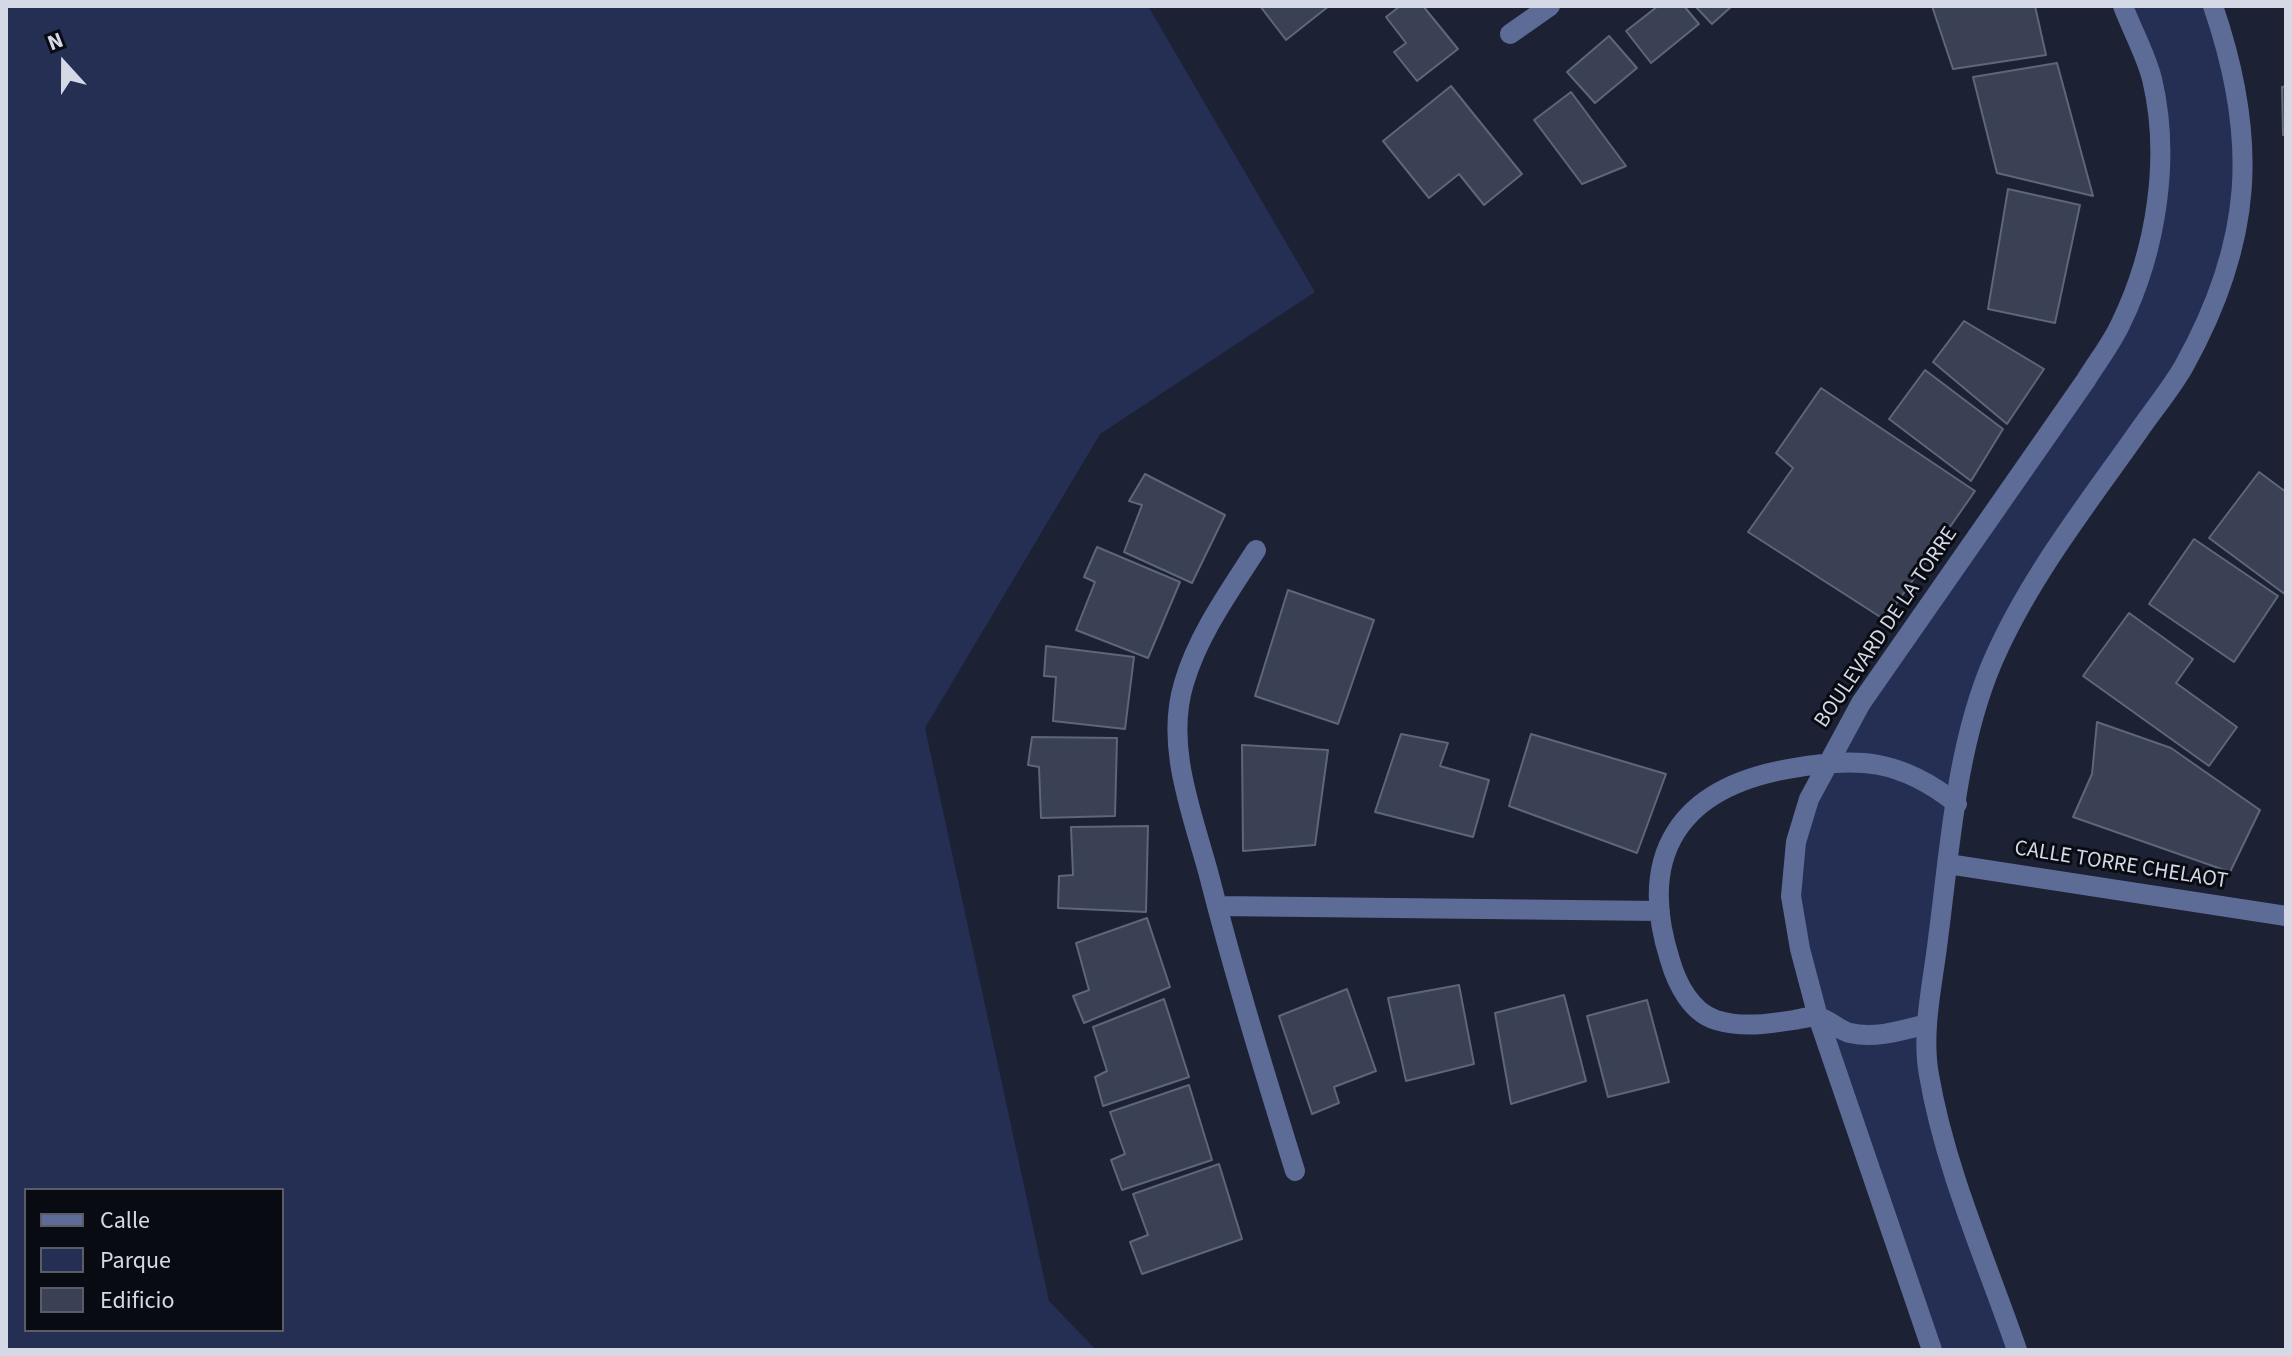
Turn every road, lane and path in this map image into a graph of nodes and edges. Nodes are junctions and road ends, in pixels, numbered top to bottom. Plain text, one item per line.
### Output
1 (1550, 6) edge
2 (2123, 6) edge
3 (2213, 6) edge
4 (1510, 34) dead end
5 (1256, 550) dead end
6 (1827, 762) junction
7 (1957, 804) junction
8 (1948, 864) junction
9 (1217, 906) junction
10 (1660, 911) junction
11 (2286, 916) edge
12 (1818, 1017) junction
13 (1927, 1024) junction
14 (1295, 1171) dead end
15 (1932, 1350) edge
16 (2017, 1350) edge

1 - 4 street
2 - 6 street, BOULEVARD DE LA TORRE
3 - 7 street
5 - 9 street
6 - 7 street
6 - 10 street
6 - 12 street, BOULEVARD DE LA TORRE
7 - 8 street
8 - 11 street, CALLE TORRE CHELAOT
8 - 13 street
9 - 10 street
9 - 14 street
10 - 12 street
12 - 13 street
12 - 15 street, BOULEVARD DE LA TORRE
13 - 16 street

